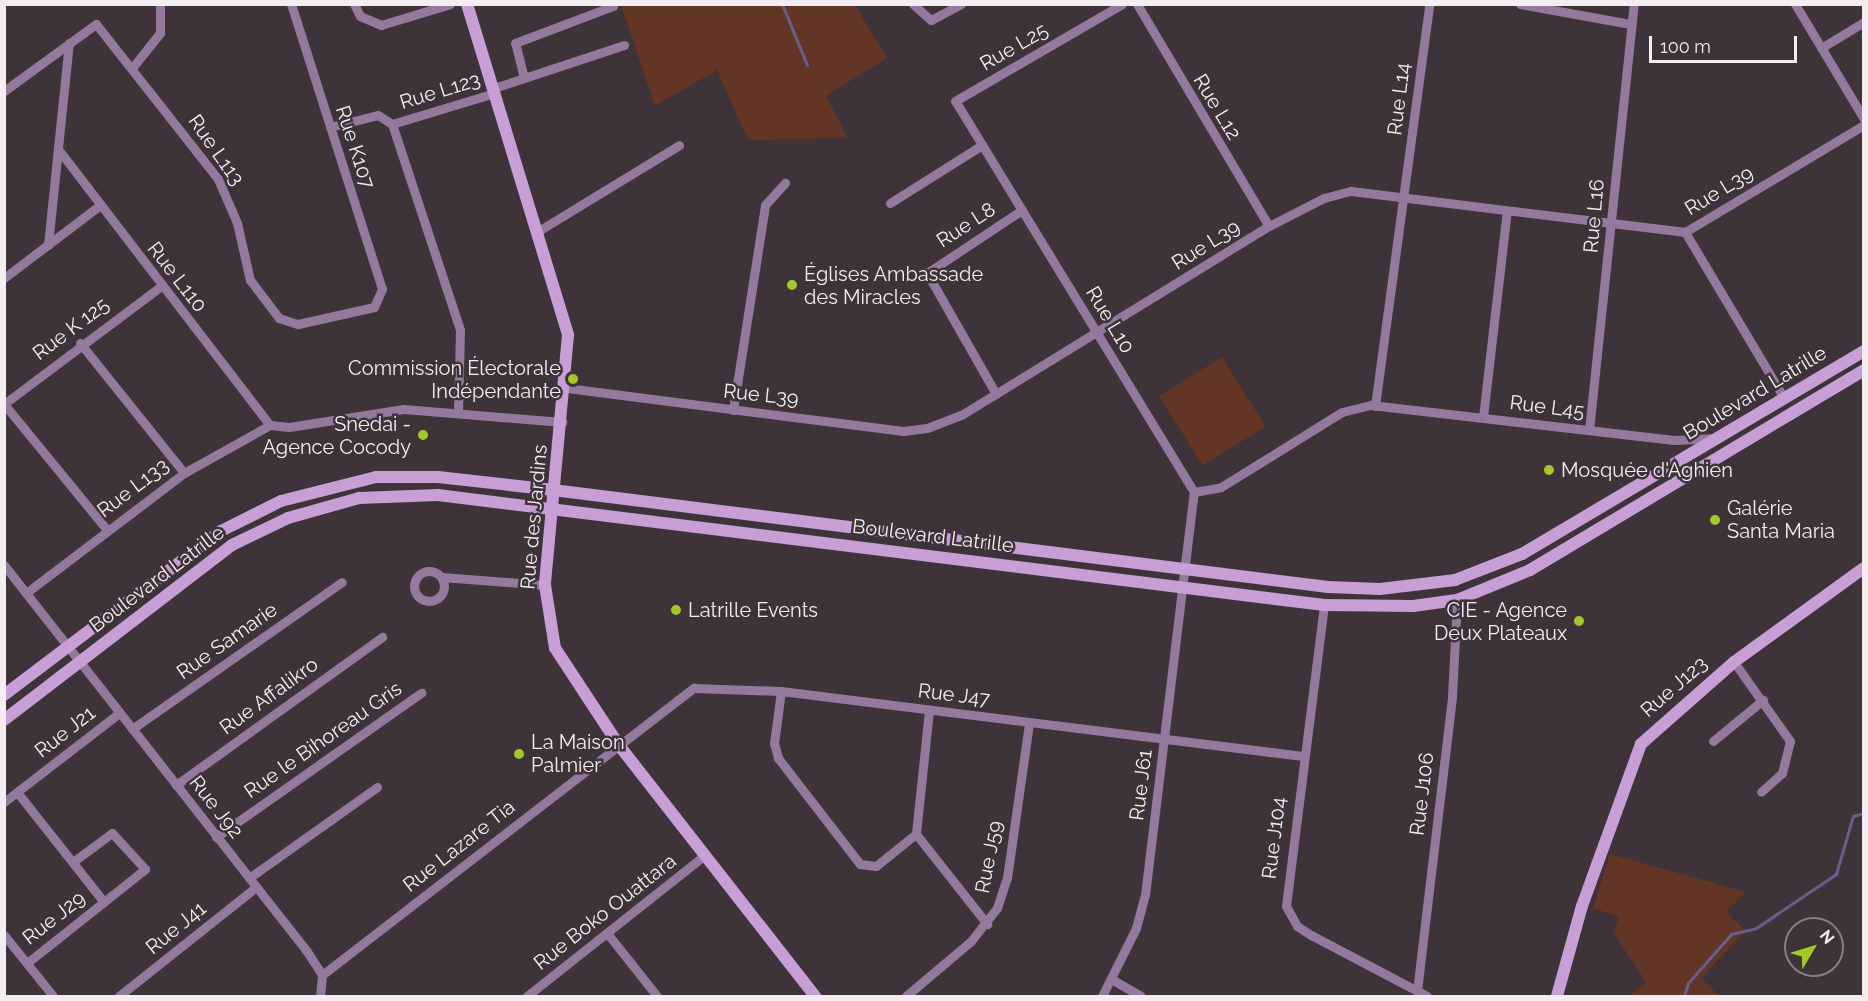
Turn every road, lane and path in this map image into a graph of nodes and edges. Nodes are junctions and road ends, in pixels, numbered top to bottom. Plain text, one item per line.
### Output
1 (160, 4) edge
2 (291, 4) edge
3 (354, 4) edge
4 (450, 4) edge
5 (467, 4) edge
6 (913, 4) edge
7 (961, 4) edge
8 (1122, 4) edge
9 (1137, 4) edge
10 (1429, 4) edge
11 (1520, 4) edge
12 (1634, 4) edge
13 (1795, 4) edge
14 (613, 6) dead end
15 (1863, 22) edge
16 (1630, 24) junction
17 (69, 43) junction
18 (624, 45) dead end
19 (1821, 48) junction
20 (132, 68) junction
21 (524, 78) junction
22 (494, 90) junction
23 (4, 91) edge
24 (956, 101) joint
25 (1863, 119) edge
26 (392, 124) junction
27 (1863, 125) edge
28 (330, 127) junction
29 (982, 145) junction
30 (679, 146) dead end
31 (58, 149) junction
32 (785, 183) dead end
33 (1406, 198) junction
34 (890, 203) dead end
35 (100, 205) junction
36 (1022, 210) junction
37 (1507, 211) junction
38 (1611, 225) junction
39 (1269, 226) junction
40 (540, 230) junction
41 (1685, 232) junction
42 (48, 245) junction
43 (4, 278) edge
44 (161, 286) junction
45 (381, 300) joint
46 (1097, 334) junction
47 (80, 343) junction
48 (1863, 351) edge
49 (1863, 370) edge
50 (567, 388) junction
51 (996, 394) junction
52 (1784, 398) junction
53 (4, 404) edge
54 (1373, 405) junction
55 (734, 410) junction
56 (458, 411) junction
57 (1483, 417) junction
58 (562, 422) junction
59 (270, 424) junction
60 (1589, 430) junction
61 (1720, 438) junction
62 (183, 473) junction
63 (553, 490) junction
64 (1194, 492) junction
65 (551, 510) junction
66 (107, 530) junction
67 (4, 565) edge
68 (1863, 568) edge
69 (1187, 569) junction
70 (442, 577) dead end
71 (342, 582) dead end
72 (545, 585) junction
73 (1185, 585) junction
74 (26, 593) junction
75 (1457, 600) junction
76 (1324, 605) junction
77 (382, 637) dead end
78 (68, 646) junction
79 (80, 661) junction
80 (1734, 662) junction
81 (781, 691) junction
82 (421, 693) dead end
83 (4, 695) edge
84 (1763, 700) junction
85 (929, 710) junction
86 (119, 713) junction
87 (4, 720) edge
88 (1029, 723) junction
89 (132, 729) junction
90 (1165, 738) junction
91 (1713, 741) dead end
92 (618, 744) junction
93 (1303, 756) junction
94 (176, 785) junction
95 (377, 787) dead end
96 (18, 792) junction
97 (1761, 792) dead end
98 (4, 802) edge
99 (916, 834) junction
100 (216, 837) junction
101 (705, 855) junction
102 (73, 862) junction
103 (249, 878) junction
104 (256, 887) junction
105 (104, 902) junction
106 (987, 924) junction
107 (607, 933) junction
108 (4, 935) edge
109 (27, 963) junction
110 (322, 975) junction
111 (1113, 980) junction
112 (1417, 991) junction
113 (810, 995) edge
114 (53, 996) edge
115 (119, 996) edge
116 (320, 996) edge
117 (527, 996) edge
118 (657, 996) edge
119 (906, 996) edge
120 (1102, 996) edge
121 (1141, 996) edge
122 (1427, 996) edge
123 (1557, 996) edge

1 - 20 street
2 - 28 street, Rue K107
3 - 4 street
5 - 22 main road, Rue des Jardins
6 - 7 street
8 - 24 street, Rue L25
9 - 39 street, Rue L12
10 - 33 street, Rue L14
11 - 16 street
12 - 16 street, Rue L16
13 - 19 street
14 - 21 street
15 - 19 street
16 - 38 street, Rue L16
17 - 20 street, Rue L113
17 - 23 street, Rue L113
17 - 31 street
18 - 21 street, Rue L123
19 - 25 street
20 - 45 street, Rue L113
21 - 22 street, Rue L123
22 - 26 street, Rue L123
22 - 40 main road, Rue des Jardins
24 - 29 street, Rue L10
26 - 28 street, Rue L123
26 - 56 street
27 - 41 street, Rue L39
28 - 45 street, Rue K107
29 - 34 street
29 - 36 street, Rue L10
30 - 40 street
31 - 35 street, Rue L110
31 - 42 street
32 - 55 street
33 - 37 street, Rue L39
33 - 39 street, Rue L39
33 - 54 street, Rue L14
35 - 42 street
35 - 44 street, Rue L110
36 - 46 street, Rue L10
36 - 51 street, Rue L8
37 - 38 street, Rue L39
37 - 57 street
38 - 41 street, Rue L39
38 - 60 street, Rue L16
39 - 46 street, Rue L39
40 - 50 main road, Rue des Jardins
41 - 52 street
42 - 43 street
44 - 47 street, Rue K 125
44 - 59 street, Rue L110
46 - 51 street, Rue L39
46 - 64 street, Rue L10
47 - 53 street, Rue K 125
47 - 62 street
48 - 52 main road, Boulevard Latrille
49 - 75 main road, Boulevard Latrille
50 - 55 street, Rue L39
50 - 58 main road, Rue des Jardins
51 - 55 street, Rue L39
52 - 61 main road, Boulevard Latrille
53 - 66 street
54 - 57 street, Rue L45
54 - 64 street, Rue L45
56 - 58 street
56 - 59 street
57 - 60 street, Rue L45
58 - 63 main road, Rue des Jardins
59 - 62 street, Rue L133
60 - 61 street, Rue L45
61 - 69 main road, Boulevard Latrille
62 - 66 street, Rue L133
63 - 65 main road, Rue des Jardins
63 - 69 main road, Boulevard Latrille
63 - 78 main road, Boulevard Latrille
64 - 69 street
65 - 72 main road, Rue des Jardins
65 - 73 main road, Boulevard Latrille
65 - 79 main road, Boulevard Latrille
66 - 74 street, Rue L133
67 - 74 street, Rue J92
68 - 80 main road, Rue J123
69 - 73 street, Rue J61
70 - 72 street
71 - 89 street, Rue Samarie
72 - 92 main road, Rue des Jardins
73 - 76 main road, Boulevard Latrille
73 - 90 street, Rue J61
74 - 78 street, Rue J92
75 - 76 main road, Boulevard Latrille
75 - 112 street, Rue J106
76 - 93 street, Rue J104
77 - 94 street, Rue Affalikro
78 - 79 street, Rue J92
78 - 83 main road, Boulevard Latrille
79 - 86 street, Rue J92
79 - 87 main road, Boulevard Latrille
80 - 84 street
80 - 123 main road, Rue J123
81 - 85 street, Rue J47
81 - 92 street, Rue J47
81 - 99 street
82 - 100 street, Rue le Bihoreau Gris
84 - 91 street
84 - 97 street
85 - 88 street, Rue J47
85 - 99 street
86 - 89 street, Rue J92
86 - 96 street, Rue J21
88 - 90 street, Rue J47
88 - 106 street, Rue J59
89 - 94 street, Rue J92
90 - 93 street, Rue J47
90 - 111 street, Rue J61
92 - 101 main road, Rue des Jardins
92 - 110 street, Rue Lazare Tia
93 - 112 street, Rue J104
94 - 100 street, Rue J92
95 - 103 street
96 - 98 street, Rue J21
96 - 102 street, Rue J29
99 - 106 street
100 - 103 street, Rue J92
101 - 107 street, Rue Boko Ouattara
101 - 113 main road, Rue des Jardins
102 - 105 street, Rue J29
102 - 105 street, Rue J29
103 - 104 street, Rue J92
104 - 110 street, Rue J92
104 - 115 street, Rue J41
105 - 109 street, Rue J29
106 - 119 street, Rue J59
107 - 117 street, Rue Boko Ouattara
107 - 118 street
108 - 109 street
109 - 114 street
110 - 116 street
111 - 120 street, Rue J61
111 - 121 street
112 - 122 street, Rue J104

